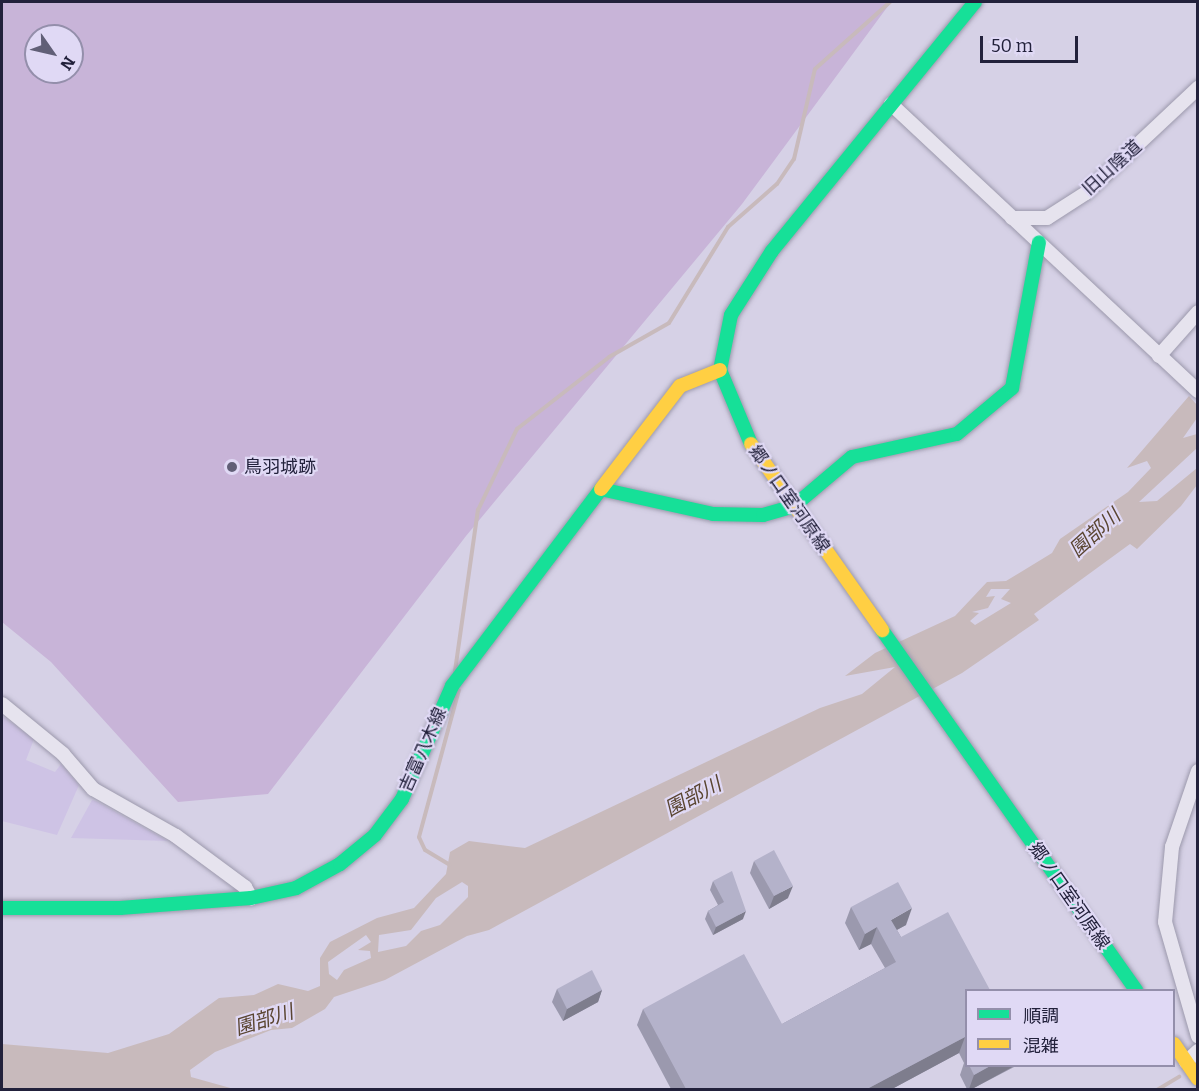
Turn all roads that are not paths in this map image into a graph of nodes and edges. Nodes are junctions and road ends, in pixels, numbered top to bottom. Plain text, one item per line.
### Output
1 (975, 2) edge
2 (1197, 88) edge
3 (891, 104) junction
4 (1012, 218) junction
5 (1039, 242) junction
6 (1197, 312) edge
7 (1163, 359) junction
8 (720, 370) junction
9 (1197, 391) edge
10 (605, 490) junction
11 (794, 506) junction
12 (2, 704) edge
13 (1197, 771) edge
14 (251, 898) junction
15 (2, 908) edge
16 (1135, 989) edge
17 (1197, 1036) edge
18 (1175, 1047) edge
19 (1197, 1051) edge
20 (1186, 1062) junction
21 (1197, 1079) edge

1 - 3 main road
2 - 4 street, 旧山陰道
3 - 4 street
3 - 8 main road
4 - 5 street
5 - 7 street
5 - 11 main road
6 - 7 street
7 - 9 street
8 - 10 main road, 吉富八木線
8 - 11 main road, 郷ノ口室河原線
10 - 11 main road
10 - 14 main road, 吉富八木線
11 - 16 main road, 郷ノ口室河原線
12 - 14 street
13 - 17 street
14 - 15 main road, 吉富八木線
18 - 20 main road
19 - 20 street
20 - 21 main road

